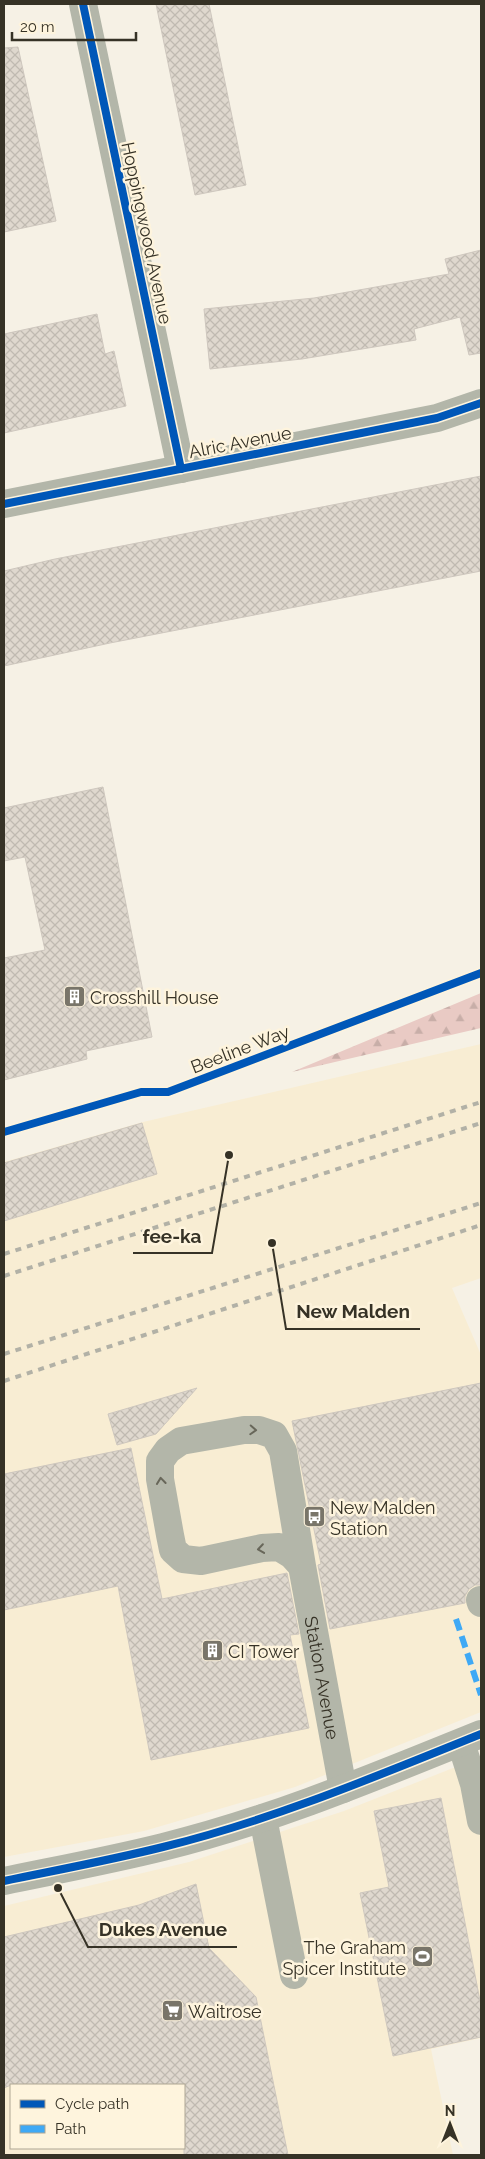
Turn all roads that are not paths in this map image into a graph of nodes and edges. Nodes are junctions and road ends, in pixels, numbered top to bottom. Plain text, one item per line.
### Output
1 (83, 4) edge
2 (481, 403) edge
3 (181, 468) junction
4 (4, 504) edge
5 (302, 1566) junction
6 (471, 1738) edge
7 (343, 1789) junction
8 (264, 1818) junction
9 (481, 1821) edge
10 (4, 1881) edge
11 (294, 1975) dead end

1 - 3 street, Hoppingwood Avenue
2 - 3 street, Alric Avenue
3 - 4 street, Alric Avenue
5 -> 5 street, Station Avenue
5 - 7 street, Station Avenue
6 - 7 street
6 - 9 street
7 - 8 street
8 - 10 street
8 - 11 street

